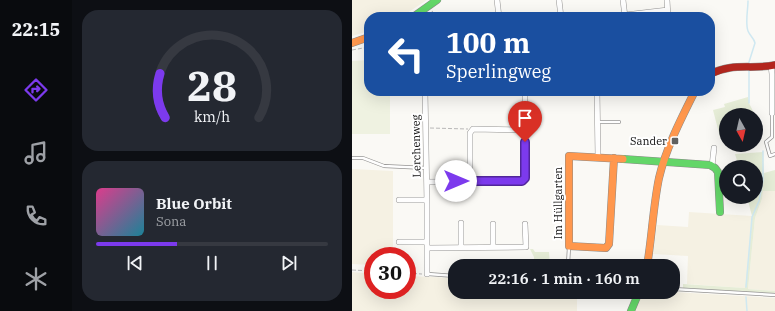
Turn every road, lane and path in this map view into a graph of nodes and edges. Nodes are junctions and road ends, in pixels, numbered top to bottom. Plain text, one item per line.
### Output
1 (437, 0) edge
2 (497, 0) edge
3 (559, 0) edge
4 (623, 0) edge
5 (667, 0) edge
6 (668, 10) joint
7 (422, 12) edge
8 (498, 12) edge
9 (560, 12) edge
10 (624, 12) edge
11 (654, 12) edge
12 (364, 39) edge
13 (352, 43) edge
14 (364, 48) edge
15 (352, 50) edge
16 (773, 66) edge
17 (715, 72) edge
18 (425, 96) edge
19 (525, 96) edge
20 (597, 96) edge
21 (692, 96) edge
22 (772, 113) joint
23 (597, 122) junction
24 (619, 122) dead end
25 (425, 128) junction
26 (525, 130) junction
27 (471, 131) junction
28 (714, 148) dead end
29 (775, 154) edge
30 (598, 157) junction
31 (352, 158) edge
32 (614, 158) junction
33 (664, 162) junction
34 (712, 166) junction
35 (426, 168) junction
36 (470, 181) junction
37 (426, 182) junction
38 (399, 200) dead end
39 (427, 200) junction
40 (720, 212) dead end
41 (461, 223) dead end
42 (493, 224) dead end
43 (525, 224) dead end
44 (399, 242) dead end
45 (427, 245) junction
46 (569, 246) junction
47 (493, 247) junction
48 (461, 248) junction
49 (568, 259) edge
50 (648, 259) edge
51 (352, 270) edge
52 (364, 271) edge
53 (416, 273) edge
54 (427, 274) junction
55 (448, 276) edge
56 (680, 289) edge
57 (775, 295) edge
58 (636, 299) edge
59 (631, 311) edge

1 - 7 street
2 - 8 street
3 - 9 street
4 - 10 street
5 - 6 street
6 - 11 street
12 - 13 street
14 - 15 path
16 - 17 street
16 - 22 street
18 - 25 street, Lerchenweg
19 - 26 street
20 - 23 street
21 - 33 street
22 - 29 lane
23 - 24 lane
23 - 30 street
25 - 27 path
25 - 35 street, Lerchenweg
26 - 27 street
26 - 36 street
27 - 36 street
28 - 34 street
30 - 32 street, Im Hüllgarten
30 - 46 street, Im Hüllgarten
31 - 35 lane
32 - 33 street, Im Hüllgarten
32 - 46 street, Im Hüllgarten
33 - 34 street, Im Hüllgarten
33 - 50 street
34 - 40 street
35 - 37 street, Lerchenweg
36 - 37 street
37 - 39 street, Lerchenweg
38 - 39 street
39 - 45 street, Lerchenweg
41 - 48 street
42 - 47 street
43 - 47 street
44 - 45 street
45 - 48 street
45 - 54 street, Lerchenweg
46 - 49 lane
47 - 48 street
51 - 52 path
53 - 54 path
54 - 55 lane
56 - 57 lane
58 - 59 street

